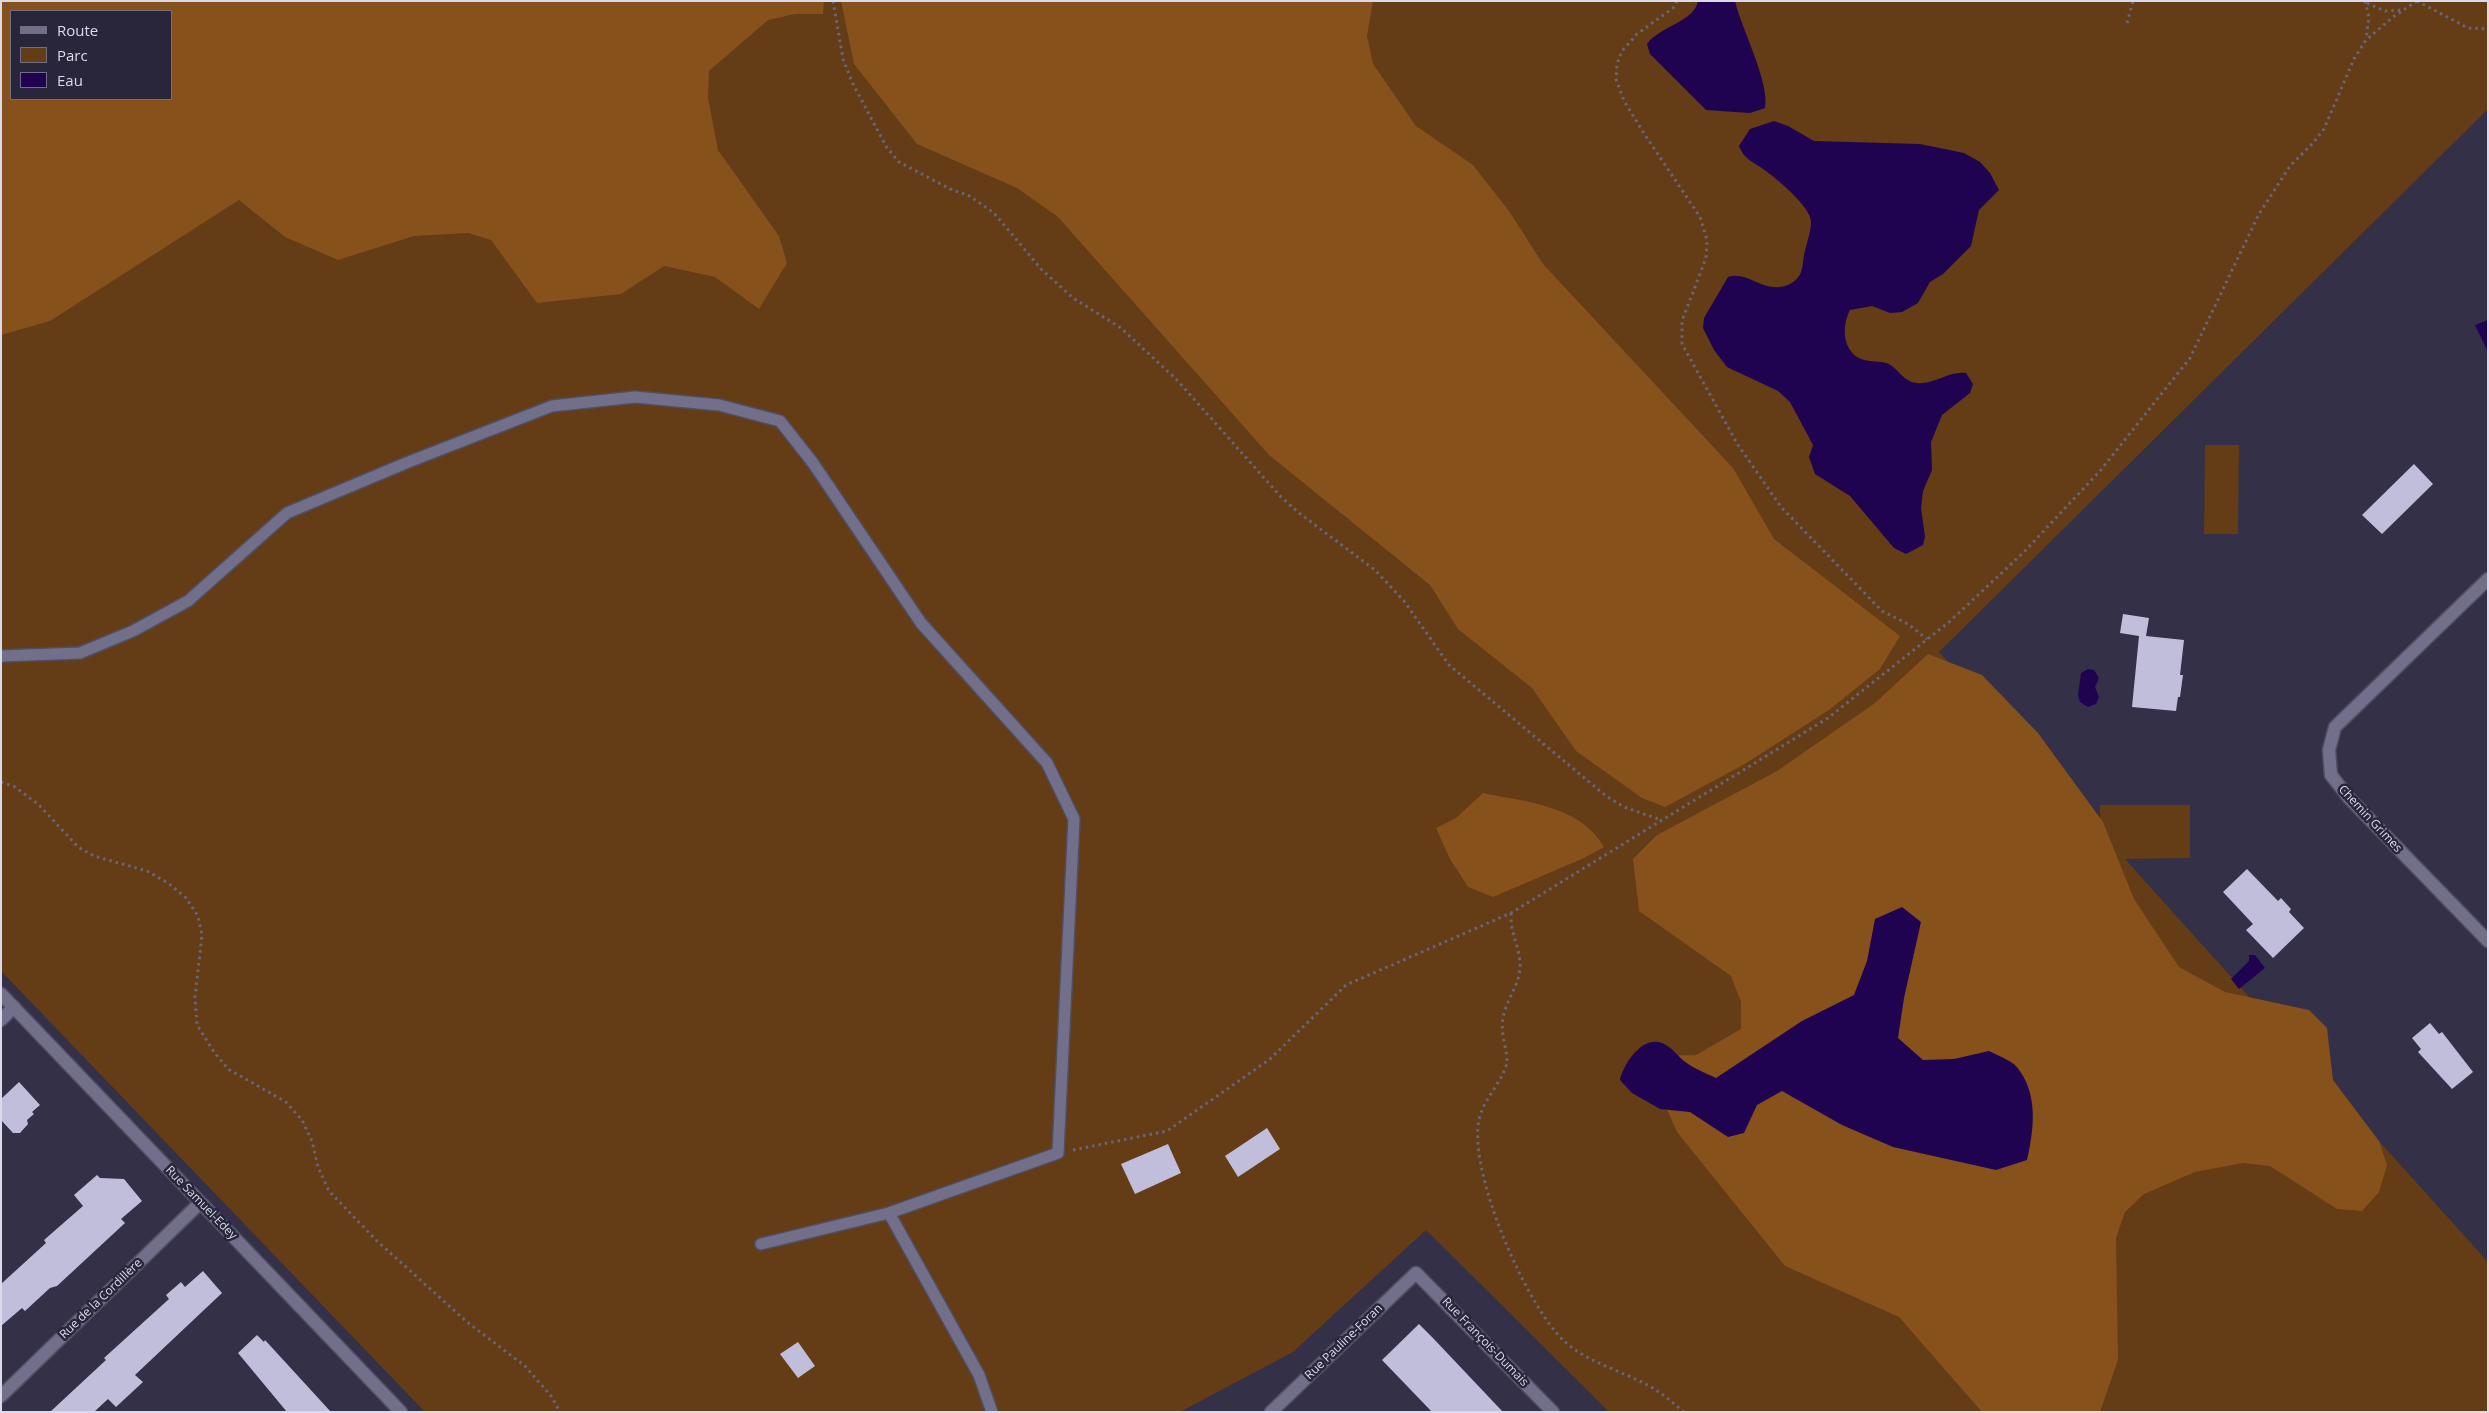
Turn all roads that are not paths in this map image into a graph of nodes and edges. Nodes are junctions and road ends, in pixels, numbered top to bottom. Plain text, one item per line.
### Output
1 (2488, 580) edge
2 (1, 656) edge
3 (2488, 941) edge
4 (1, 994) edge
5 (14, 1007) junction
6 (1, 1020) edge
7 (200, 1202) junction
8 (889, 1214) junction
9 (761, 1244) dead end
10 (1416, 1272) joint
11 (1, 1396) edge
12 (401, 1412) edge
13 (992, 1412) edge
14 (1271, 1412) edge
15 (1553, 1412) edge

1 - 3 street, Chemin Grimes
2 - 8 lane
4 - 5 street, Rue Samuel-Edey
5 - 6 street
5 - 7 street, Rue Samuel-Edey
7 - 11 street, Rue de la Cordillère
7 - 12 street, Rue Samuel-Edey
8 - 9 lane
8 - 13 lane
10 - 14 street, Rue Pauline-Foran
10 - 15 street, Rue François-Dumais

